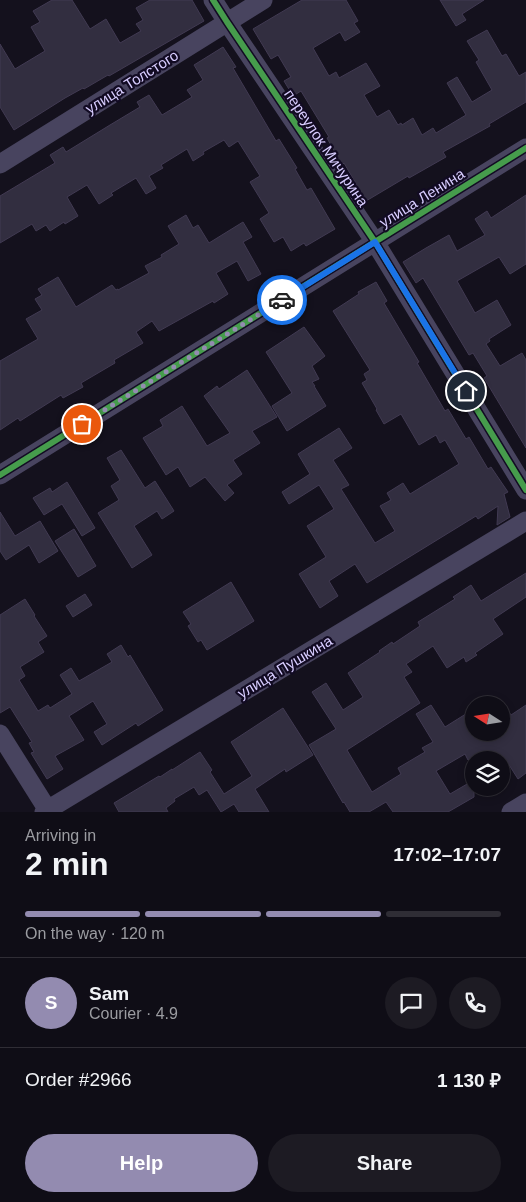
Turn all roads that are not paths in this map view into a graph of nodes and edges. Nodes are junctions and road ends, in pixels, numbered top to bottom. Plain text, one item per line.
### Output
1 (213, 0) edge
2 (263, 0) edge
3 (227, 22) junction
4 (526, 148) edge
5 (0, 164) edge
6 (375, 242) junction
7 (0, 475) edge
8 (526, 490) edge
9 (526, 521) edge
10 (0, 734) edge
11 (526, 803) edge
12 (47, 811) edge
13 (511, 812) edge

1 - 3 street, переулок Мичурина
2 - 3 street, улица Толстого
3 - 5 street, улица Толстого
3 - 6 street, переулок Мичурина
4 - 6 street, улица Ленина
6 - 7 street, улица Ленина
6 - 8 street, переулок Мичурина
9 - 12 street, улица Пушкина
10 - 12 street
11 - 13 street

